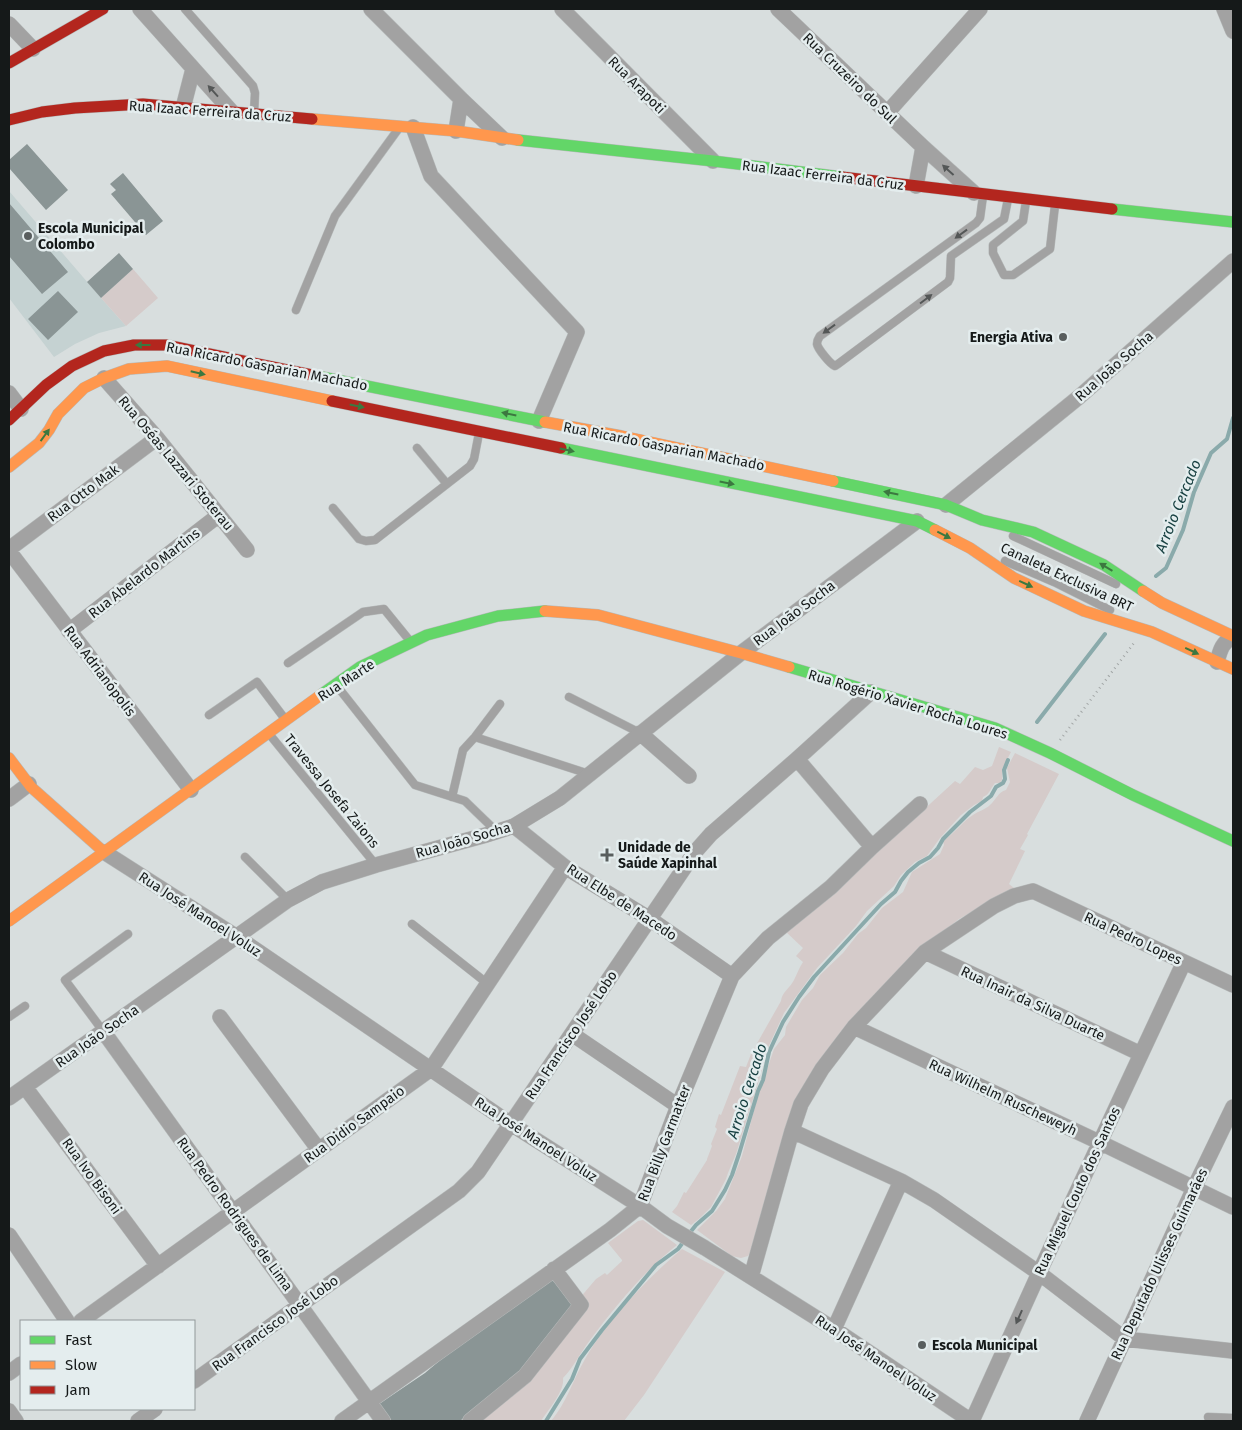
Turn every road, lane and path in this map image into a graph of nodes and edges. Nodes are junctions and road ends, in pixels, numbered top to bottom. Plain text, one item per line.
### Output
1 (102, 9) edge
2 (140, 9) edge
3 (184, 9) edge
4 (371, 9) edge
5 (562, 9) edge
6 (778, 9) edge
7 (980, 9) edge
8 (1224, 9) edge
9 (9, 24) edge
10 (1233, 31) edge
11 (33, 49) junction
12 (9, 63) edge
13 (193, 69) junction
14 (461, 99) junction
15 (183, 108) junction
16 (232, 112) junction
17 (887, 113) junction
18 (254, 114) junction
19 (9, 120) edge
20 (407, 127) junction
21 (456, 131) junction
22 (502, 138) junction
23 (923, 147) junction
24 (713, 161) junction
25 (916, 186) junction
26 (979, 194) junction
27 (1008, 197) junction
28 (1026, 199) junction
29 (1055, 203) junction
30 (1233, 222) edge
31 (1233, 261) edge
32 (296, 310) dead end
33 (104, 378) junction
34 (9, 393) edge
35 (21, 409) junction
36 (9, 420) edge
37 (540, 421) junction
38 (479, 431) junction
39 (157, 438) junction
40 (418, 448) dead end
41 (9, 467) edge
42 (447, 484) junction
43 (946, 505) junction
44 (333, 508) dead end
45 (219, 515) junction
46 (917, 521) junction
47 (9, 550) edge
48 (247, 550) dead end
49 (69, 630) junction
50 (1148, 631) junction
51 (1233, 637) edge
52 (412, 642) junction
53 (741, 654) junction
54 (1218, 662) junction
55 (288, 663) dead end
56 (1233, 669) edge
57 (336, 685) junction
58 (871, 692) junction
59 (569, 697) dead end
60 (500, 704) dead end
61 (209, 715) dead end
62 (286, 721) junction
63 (640, 733) junction
64 (268, 734) junction
65 (475, 737) junction
66 (1050, 753) junction
67 (9, 758) edge
68 (797, 759) junction
69 (589, 774) junction
70 (689, 776) dead end
71 (29, 784) junction
72 (191, 790) junction
73 (452, 797) junction
74 (9, 799) edge
75 (920, 804) dead end
76 (514, 826) junction
77 (497, 832) junction
78 (1233, 841) edge
79 (872, 847) junction
80 (104, 852) junction
81 (245, 857) dead end
82 (376, 865) junction
83 (565, 867) junction
84 (288, 900) junction
85 (650, 919) junction
86 (9, 921) edge
87 (412, 924) dead end
88 (128, 934) dead end
89 (237, 937) junction
90 (925, 952) junction
91 (1184, 962) junction
92 (732, 976) junction
93 (488, 984) junction
94 (1233, 985) edge
95 (24, 1006) dead end
96 (9, 1017) edge
97 (220, 1017) dead end
98 (854, 1027) junction
99 (103, 1031) junction
100 (572, 1034) junction
101 (1141, 1054) junction
102 (431, 1069) junction
103 (26, 1086) junction
104 (9, 1098) edge
105 (678, 1106) junction
106 (1233, 1107) edge
107 (511, 1124) junction
108 (792, 1132) junction
109 (1099, 1142) junction
110 (319, 1150) junction
111 (901, 1181) junction
112 (1194, 1188) junction
113 (640, 1206) junction
114 (1233, 1207) edge
115 (234, 1211) junction
116 (9, 1235) edge
117 (158, 1266) junction
118 (554, 1269) junction
119 (1038, 1273) junction
120 (751, 1277) junction
121 (301, 1305) junction
122 (66, 1320) edge
123 (82, 1320) edge
124 (834, 1329) junction
125 (1125, 1339) junction
126 (1233, 1351) edge
127 (20, 1365) edge
128 (9, 1373) edge
129 (195, 1380) edge
130 (369, 1402) junction
131 (154, 1410) edge
132 (9, 1411) edge
133 (1208, 1417) dead end
134 (1233, 1418) edge
135 (16, 1421) edge
136 (138, 1421) edge
137 (342, 1421) edge
138 (383, 1421) edge
139 (470, 1421) edge
140 (972, 1421) edge
141 (1087, 1421) edge

1 - 11 street
2 - 13 street
3 - 18 lane
4 - 14 street
5 - 24 street, Rua Arapoti
6 - 17 street, Rua Cruzeiro do Sul
7 - 17 street
8 - 10 street
9 - 11 street
11 - 12 street
13 - 15 street
16 -> 13 street
14 - 21 street
14 - 22 street
15 - 16 street, Rua Izaac Ferreira da Cruz
15 - 19 street, Rua Izaac Ferreira da Cruz
16 - 18 street, Rua Izaac Ferreira da Cruz
17 - 23 street, Rua Cruzeiro do Sul
18 - 20 street, Rua Izaac Ferreira da Cruz
20 - 21 street, Rua Izaac Ferreira da Cruz
20 - 32 lane
20 - 37 street
21 - 22 street, Rua Izaac Ferreira da Cruz
22 - 24 street, Rua Izaac Ferreira da Cruz
23 - 25 street
26 -> 23 street, Rua Cruzeiro do Sul
24 - 25 street, Rua Izaac Ferreira da Cruz
25 - 26 street, Rua Izaac Ferreira da Cruz
26 - 27 street, Rua Izaac Ferreira da Cruz
26 -> 27 lane
27 - 28 street, Rua Izaac Ferreira da Cruz
28 - 29 street, Rua Izaac Ferreira da Cruz
28 - 29 lane
29 - 30 street, Rua Izaac Ferreira da Cruz
31 - 43 street, Rua João Socha
33 -> 38 street, Rua Ricardo Gasparian Machado
33 - 39 street, Rua Oséas Lazzari Stoterau
41 -> 33 street, Rua Ricardo Gasparian Machado
34 - 35 street
35 - 36 street, Rua Ricardo Gasparian Machado
37 -> 35 street, Rua Ricardo Gasparian Machado
43 -> 37 street, Rua Ricardo Gasparian Machado
38 - 42 lane
38 -> 46 street, Rua Ricardo Gasparian Machado
39 - 45 street, Rua Oséas Lazzari Stoterau
39 - 47 street, Rua Otto Mak
40 - 42 lane
42 - 44 lane
51 -> 43 street, Rua Ricardo Gasparian Machado
45 - 48 street, Rua Oséas Lazzari Stoterau
45 - 49 street, Rua Abelardo Martins
46 -> 50 street, Rua Ricardo Gasparian Machado
46 - 53 street, Rua João Socha
47 - 49 street, Rua Adrianópolis
49 - 72 street, Rua Adrianópolis
50 -> 54 street, Rua Ricardo Gasparian Machado
50 - 66 path
51 - 54 street
52 - 53 street, Rua Marte
52 - 55 lane
52 - 57 street, Rua Marte
53 - 58 street, Rua Rogério Xavier Rocha Loures
53 - 63 street, Rua João Socha
54 - 56 street, Rua Ricardo Gasparian Machado
57 - 62 street, Rua Marte
57 - 73 lane
58 - 66 street, Rua Rogério Xavier Rocha Loures
58 - 68 street, Rua Francisco José Lobo
59 - 63 lane
60 - 65 lane
61 - 62 lane
62 - 64 street, Rua Marte
63 - 69 street, Rua João Socha
63 - 70 street
64 - 72 street, Rua Marte
64 - 82 lane, Travessa Josefa Zaions
65 - 69 lane
65 - 73 lane
66 - 78 street, Rua Rogério Xavier Rocha Loures
67 - 71 street
68 - 79 street
68 - 85 street, Rua Francisco José Lobo
69 - 76 street, Rua João Socha
71 - 74 street
71 - 80 street
72 - 80 street, Rua Marte
73 - 77 lane
75 - 79 street, Rua Billy Garmatter
76 - 77 street, Rua João Socha
76 - 83 street, Rua Elbe de Macedo
77 - 82 street, Rua João Socha
79 - 92 street, Rua Billy Garmatter
80 - 86 street, Rua Marte
80 - 89 street, Rua José Manoel Voluz
81 - 84 lane
82 - 84 street, Rua João Socha
83 - 85 street, Rua Elbe de Macedo
83 - 93 street, Rua Didio Sampaio
84 - 89 street, Rua João Socha
85 - 92 street, Rua Elbe de Macedo
85 - 100 street, Rua Francisco José Lobo
87 - 93 lane
88 - 99 lane
89 - 99 street, Rua João Socha
89 - 102 street, Rua José Manoel Voluz
90 - 91 street, Rua Pedro Lopes
90 - 98 street
90 - 101 street, Rua Inair da Silva Duarte
91 - 94 street, Rua Pedro Lopes
91 - 101 street, Rua Miguel Couto dos Santos
92 - 105 street, Rua Billy Garmatter
93 - 102 street, Rua Didio Sampaio
95 - 96 lane
97 - 110 street
98 - 108 street
98 - 109 street, Rua Wilhelm Ruscheweyh
99 - 103 street, Rua João Socha
99 - 115 street, Rua Pedro Rodrigues de Lima
100 - 105 street
100 - 107 street, Rua Francisco José Lobo
101 - 109 street, Rua Miguel Couto dos Santos
102 - 107 street, Rua José Manoel Voluz
102 - 110 street, Rua Didio Sampaio
103 - 104 street, Rua João Socha
103 - 117 street, Rua Ivo Bisoni
105 - 113 street, Rua Billy Garmatter
106 - 112 street, Rua Deputado Ulisses Guimarães
107 - 113 street, Rua José Manoel Voluz
107 - 121 street, Rua Francisco José Lobo
108 - 111 street
108 - 120 street
109 - 112 street, Rua Wilhelm Ruscheweyh
109 - 119 street, Rua Miguel Couto dos Santos
110 - 115 street, Rua Didio Sampaio
111 - 119 street
111 - 124 street
112 - 114 street, Rua Wilhelm Ruscheweyh
112 - 125 street, Rua Deputado Ulisses Guimarães
113 - 118 street, Rua Billy Garmatter
113 - 120 street, Rua José Manoel Voluz
115 - 117 street, Rua Didio Sampaio
115 - 121 street, Rua Pedro Rodrigues de Lima
116 - 122 street
117 - 123 street, Rua Didio Sampaio
118 - 130 street, Rua Billy Garmatter
118 - 139 street
119 - 125 street
119 -> 140 street, Rua Miguel Couto dos Santos
120 - 124 street, Rua José Manoel Voluz
121 - 129 street, Rua Francisco José Lobo
121 - 130 street, Rua Pedro Rodrigues de Lima
124 - 140 street, Rua José Manoel Voluz
125 - 126 street
125 - 141 street, Rua Deputado Ulisses Guimarães
127 - 128 street
130 - 137 street, Rua Billy Garmatter
130 - 138 street, Rua Pedro Rodrigues de Lima
131 - 136 street
132 - 135 street
133 - 134 lane

